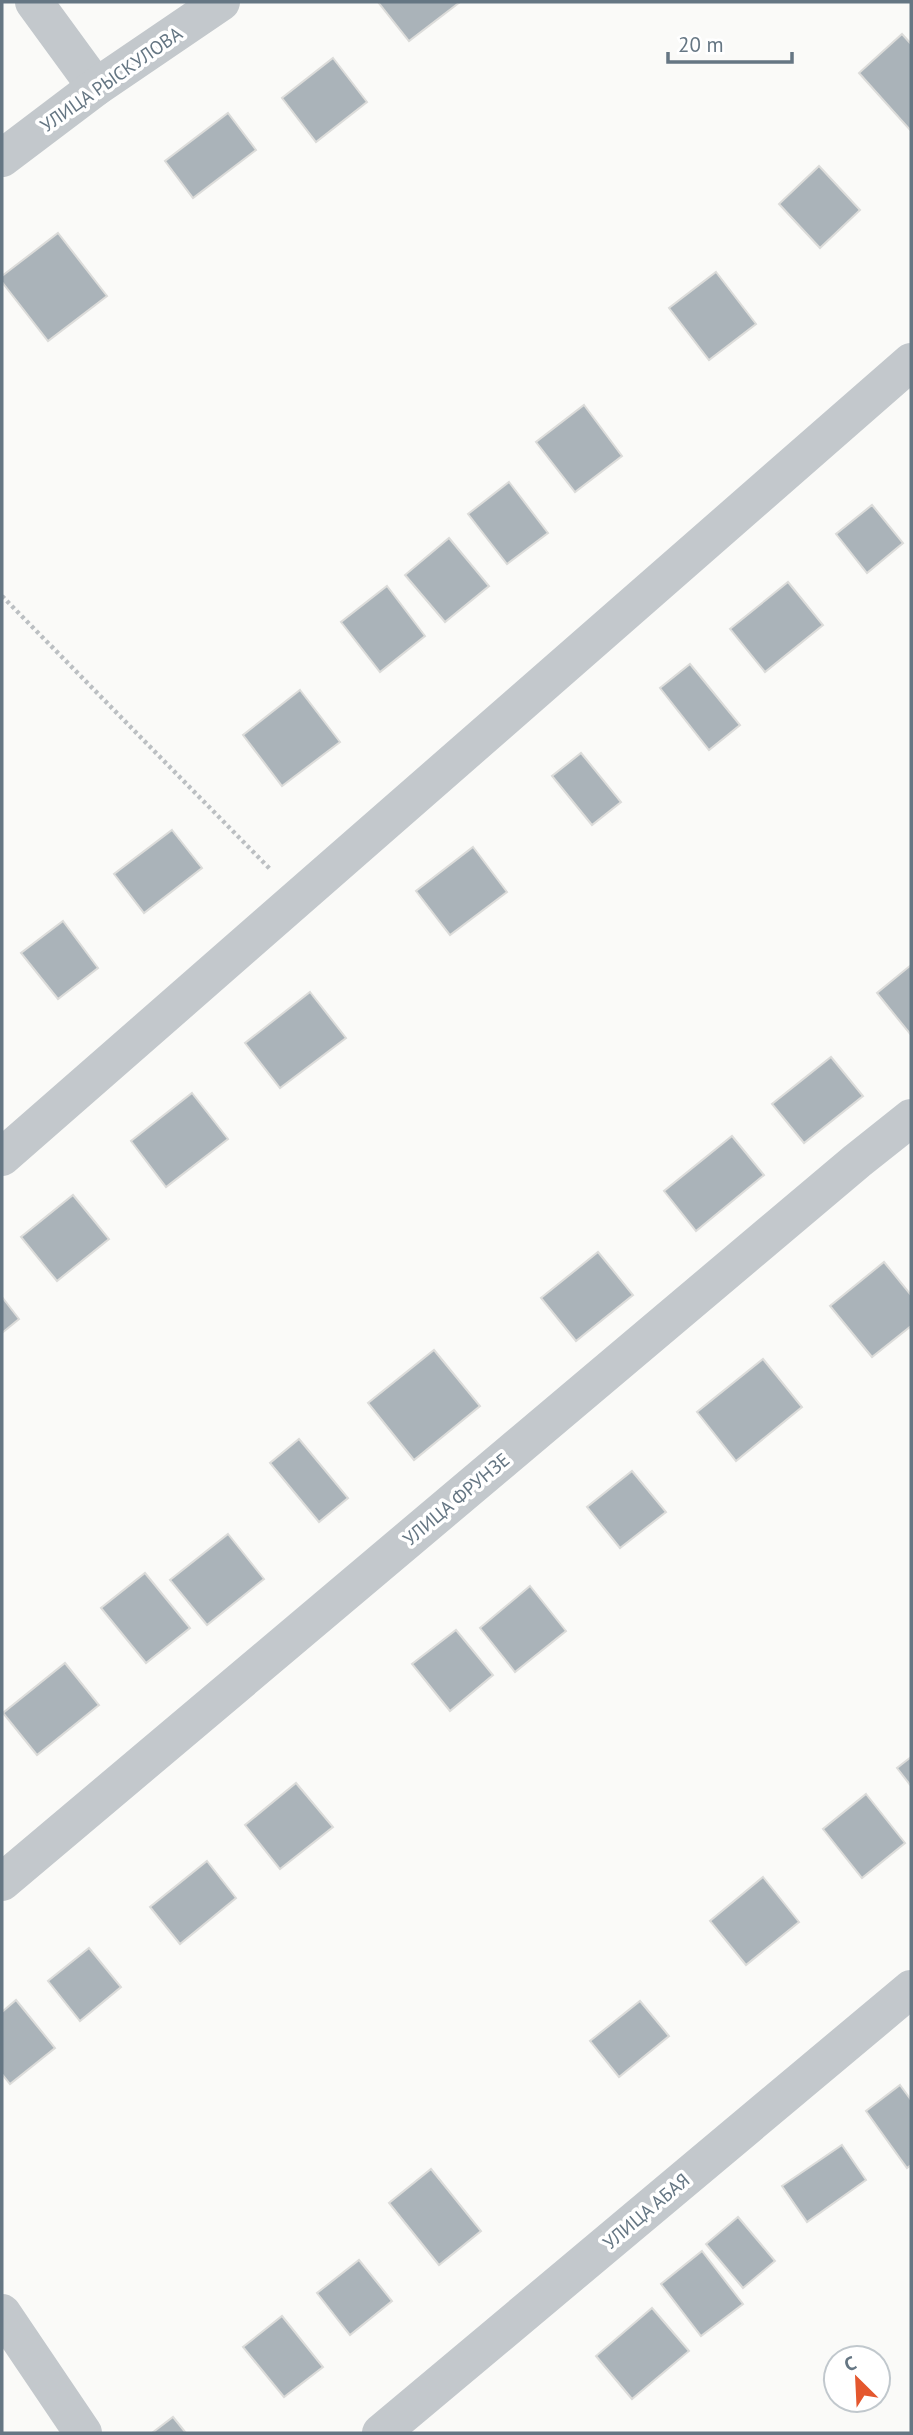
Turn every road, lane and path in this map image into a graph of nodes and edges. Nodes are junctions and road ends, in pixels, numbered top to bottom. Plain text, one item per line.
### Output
1 (34, 2) edge
2 (221, 2) edge
3 (96, 87) junction
4 (2, 158) edge
5 (911, 362) edge
6 (2, 596) edge
7 (298, 897) junction
8 (911, 1118) edge
9 (2, 1157) edge
10 (2, 1882) edge
11 (911, 1989) edge
12 (2, 2313) edge
13 (83, 2433) edge
14 (381, 2433) edge

1 - 3 street
2 - 3 street, УЛИЦА РЫСКУЛОВА
3 - 4 street, УЛИЦА РЫСКУЛОВА
5 - 7 street
6 - 7 path
7 - 9 street
8 - 10 street, УЛИЦА ФРУНЗЕ
11 - 14 street, УЛИЦА АБАЯ
12 - 13 street

